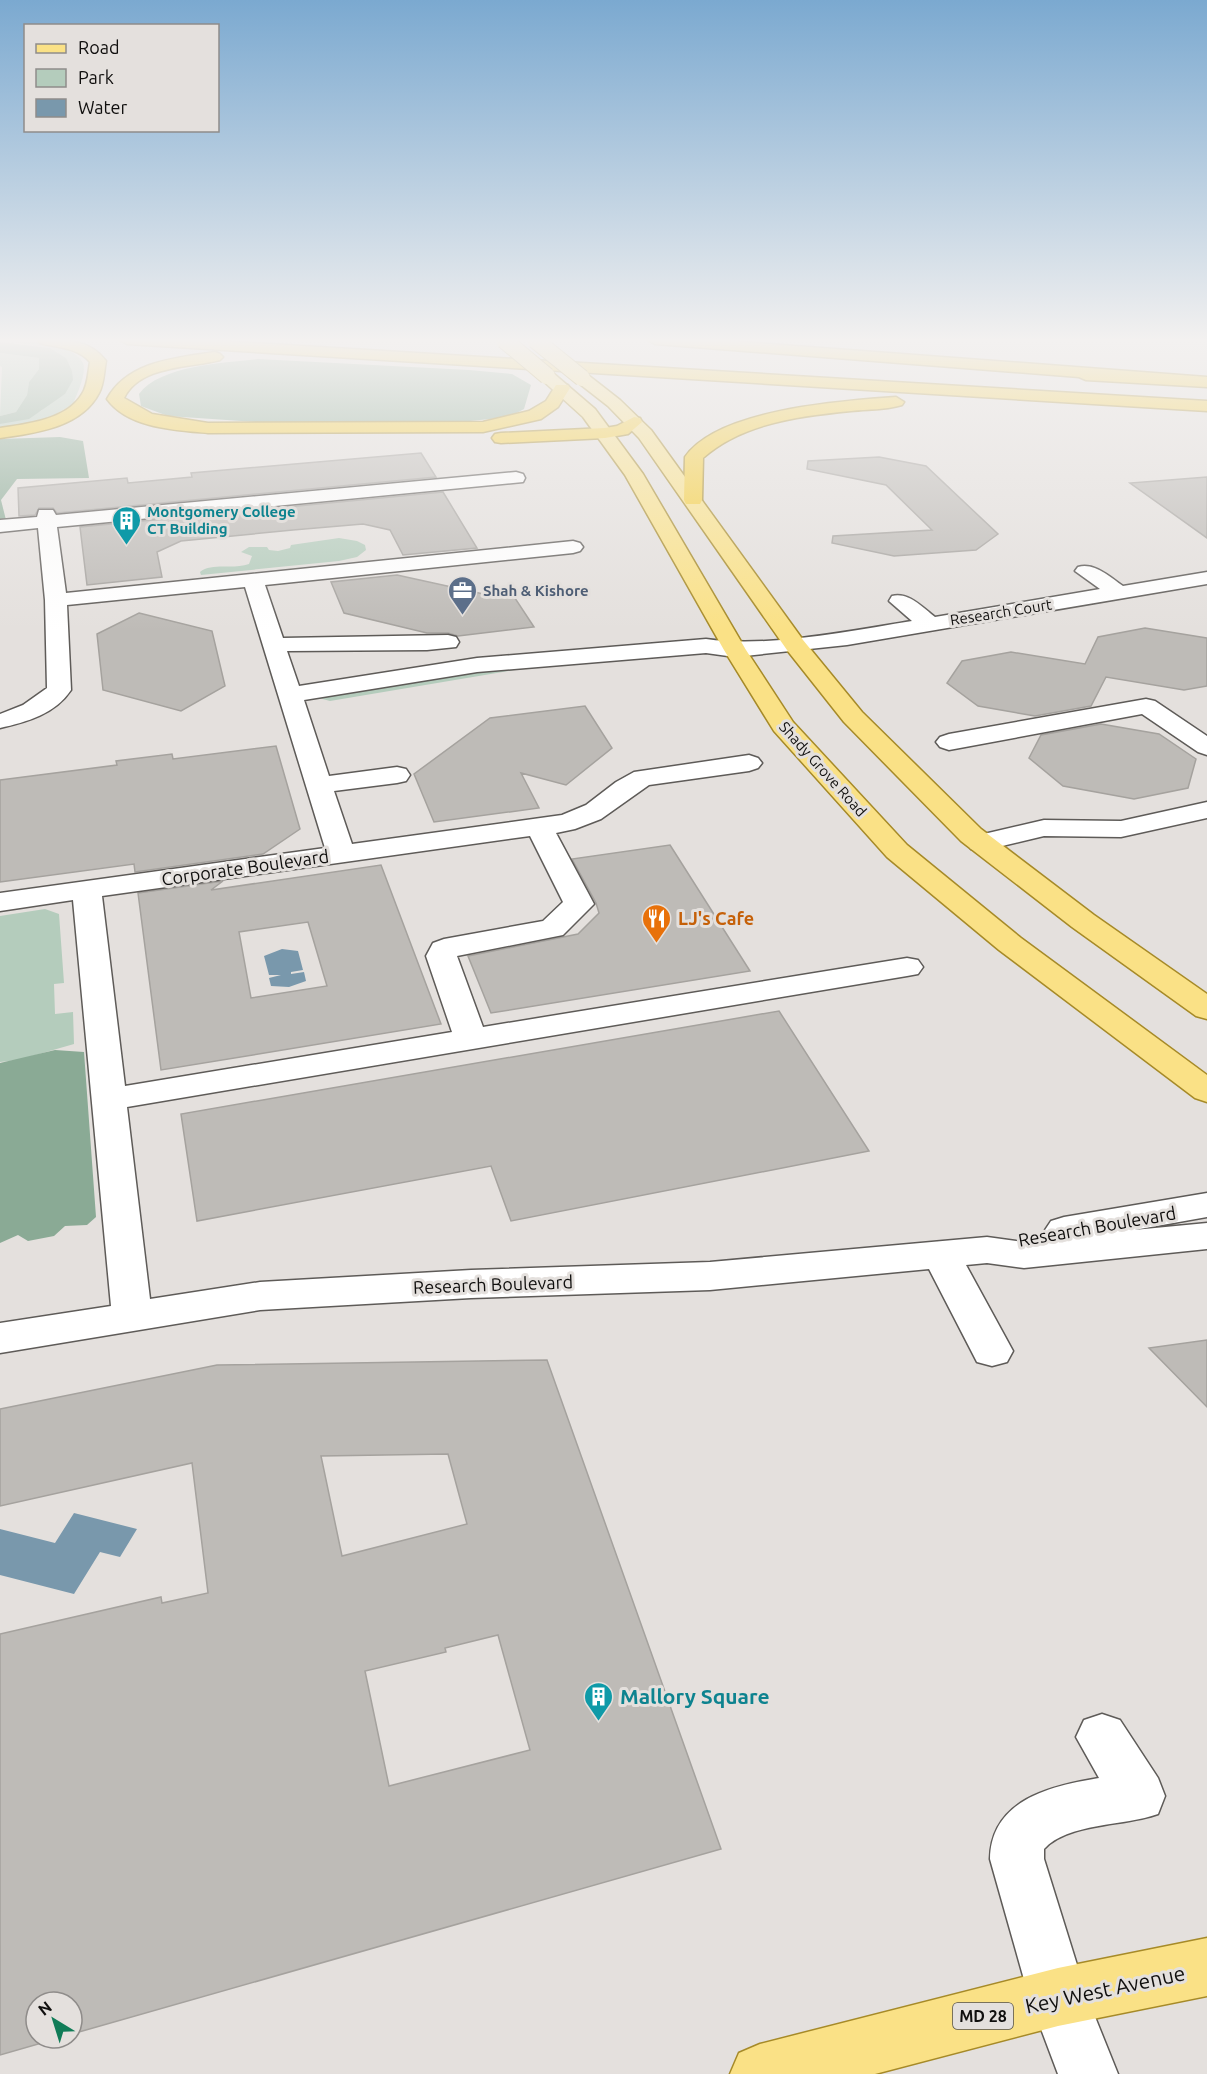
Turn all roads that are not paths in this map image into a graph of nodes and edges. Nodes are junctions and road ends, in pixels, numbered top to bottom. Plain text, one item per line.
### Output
1 (230, 437) edge
2 (533, 437) edge
3 (609, 437) edge
4 (645, 437) edge
5 (721, 437) edge
6 (433, 472) dead end
7 (516, 478) dead end
8 (476, 482) junction
9 (693, 500) junction
10 (47, 518) junction
11 (0, 526) edge
12 (573, 547) dead end
13 (1085, 571) dead end
14 (1207, 578) edge
15 (253, 580) junction
16 (1119, 592) junction
17 (56, 600) junction
18 (900, 601) dead end
19 (1026, 608) junction
20 (1050, 623) dead end
21 (930, 624) junction
22 (448, 642) dead end
23 (276, 645) junction
24 (795, 645) junction
25 (735, 650) junction
26 (294, 703) junction
27 (0, 721) edge
28 (949, 742) dead end
29 (1207, 747) edge
30 (749, 763) dead end
31 (397, 775) dead end
32 (319, 785) junction
33 (1207, 810) edge
34 (539, 827) junction
35 (981, 843) junction
36 (341, 854) junction
37 (87, 890) junction
38 (0, 902) edge
39 (907, 967) dead end
40 (1207, 1009) edge
41 (471, 1040) junction
42 (1207, 1091) edge
43 (109, 1099) junction
44 (1207, 1205) edge
45 (1207, 1236) edge
46 (987, 1250) junction
47 (942, 1256) junction
48 (132, 1316) junction
49 (0, 1338) edge
50 (992, 1350) dead end
51 (1102, 1737) dead end
52 (1207, 1967) edge
53 (1058, 1997) junction
54 (760, 2074) edge
55 (1088, 2074) edge

1 - 2 highway
3 - 25 main road, Shady Grove Road
4 - 9 main road
5 - 9 highway
6 - 8 street
7 - 8 street
8 - 10 street
9 - 24 main road
10 - 11 street
10 - 17 street
12 - 15 street
13 - 16 street
14 - 16 street, Research Court
15 - 17 street
15 - 23 street, Corporate Boulevard
16 - 19 street, Research Court
17 - 27 street
18 - 21 street
19 - 20 street
19 - 21 street, Research Court
21 - 24 street, Research Court
22 - 23 street
23 - 26 street, Corporate Boulevard
24 - 25 street
24 - 35 main road
25 - 26 street
25 - 42 main road, Shady Grove Road
26 - 32 street, Corporate Boulevard
28 - 29 street
30 - 34 street
31 - 32 street
32 - 36 street, Corporate Boulevard
33 - 35 street
34 - 36 street
34 - 41 street
35 - 40 main road
36 - 37 street, Corporate Boulevard
37 - 38 street, Corporate Boulevard
37 - 43 street
39 - 41 street
41 - 43 street
43 - 48 street
44 - 46 street, Research Boulevard
45 - 46 street, Research Boulevard
46 - 47 street, Research Boulevard
47 - 48 street, Research Boulevard
47 - 50 street
48 - 49 street, Research Boulevard
51 - 53 street
52 - 53 main road, Key West Avenue / MD 28
53 - 54 main road, Key West Avenue / MD 28
53 - 55 street

